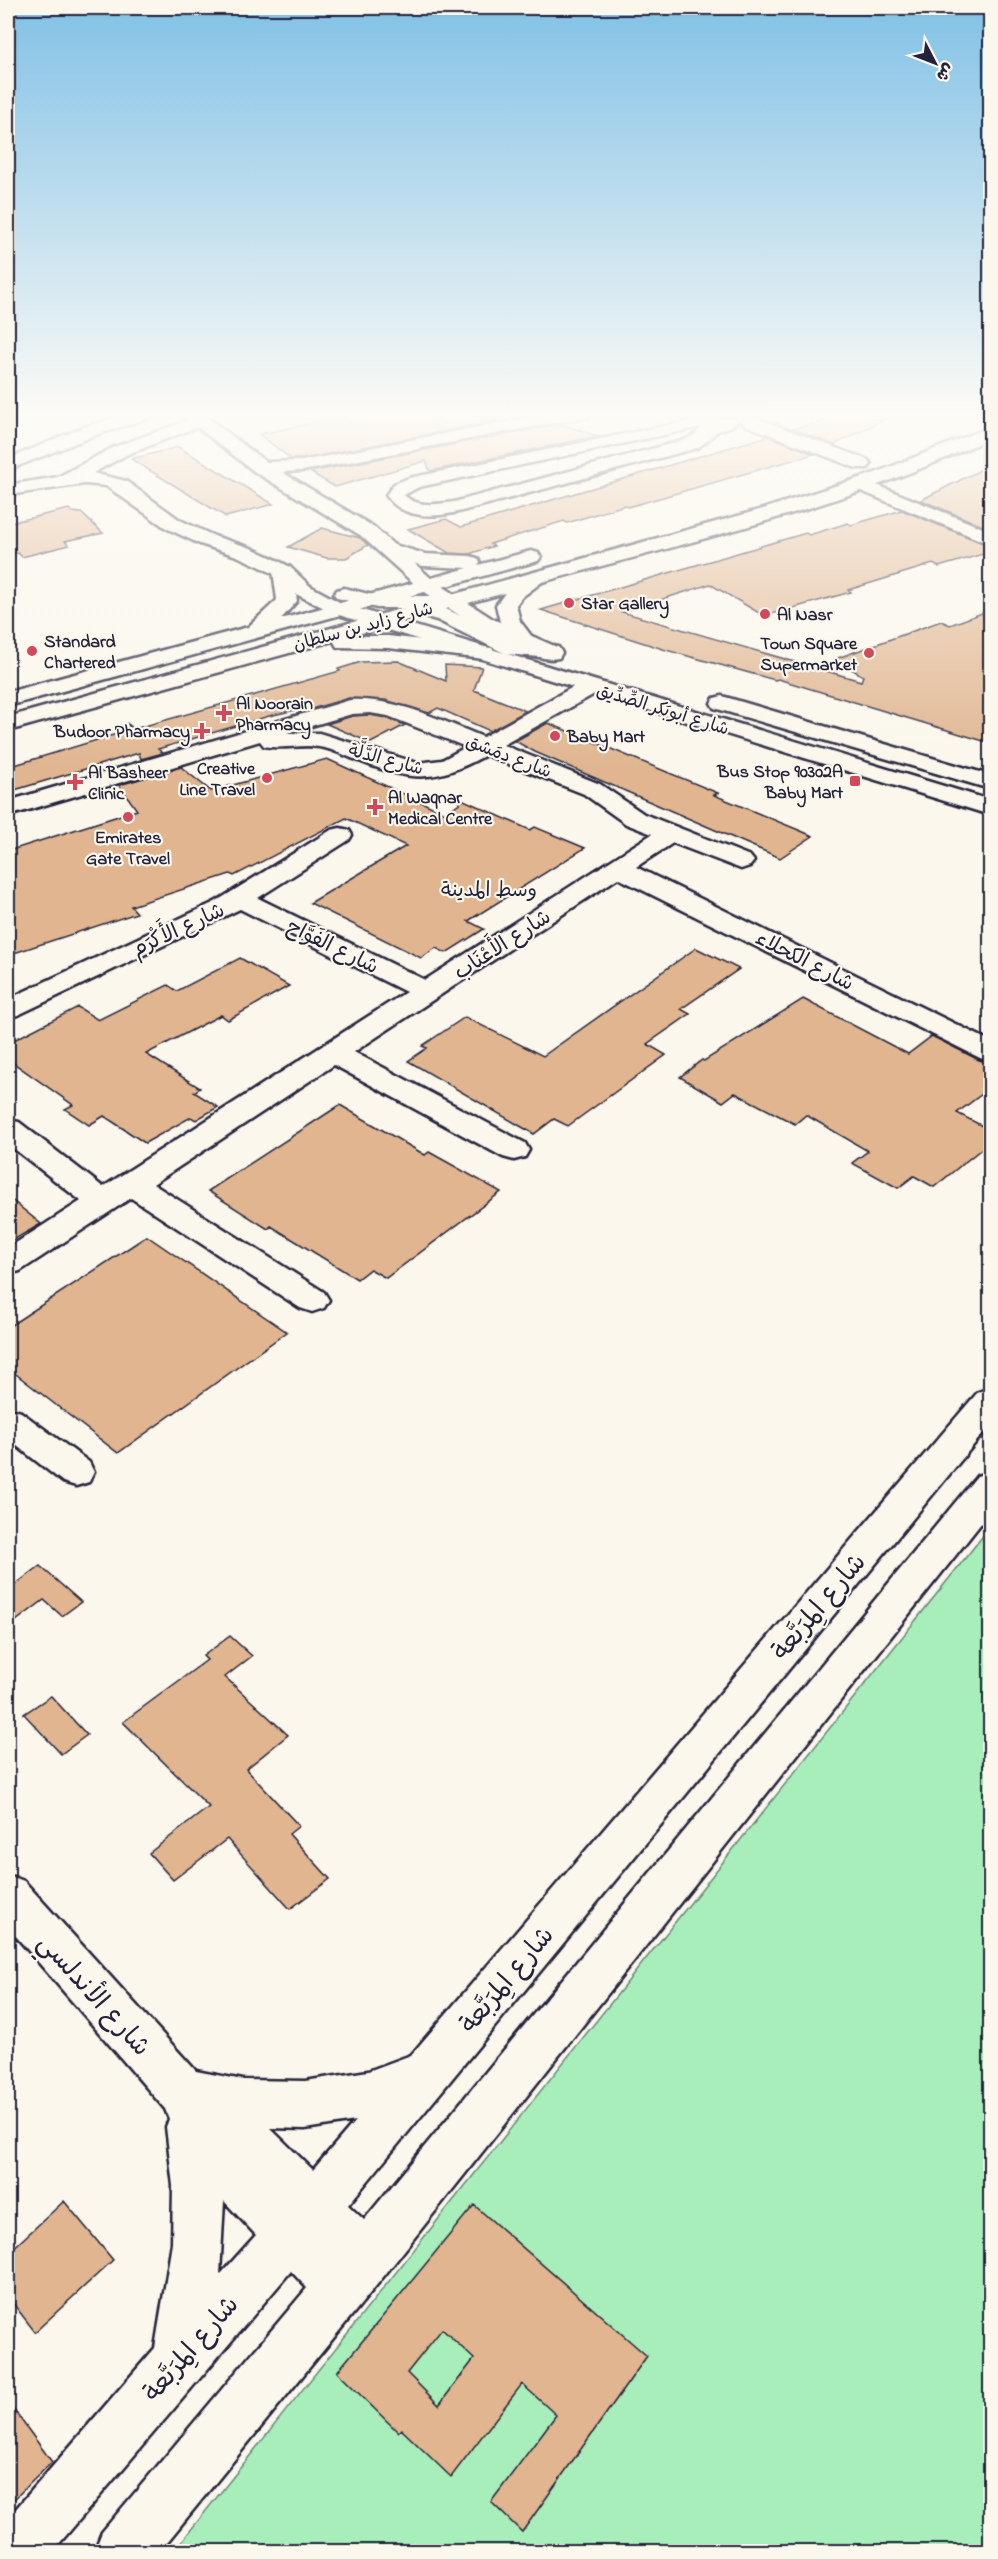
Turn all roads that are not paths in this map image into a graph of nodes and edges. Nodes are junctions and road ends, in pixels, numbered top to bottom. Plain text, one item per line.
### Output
1 (187, 531) edge
2 (367, 531) edge
3 (704, 531) edge
4 (974, 531) edge
5 (990, 538) edge
6 (391, 550) junction
7 (551, 551) dead end
8 (532, 556) junction
9 (284, 571) junction
10 (534, 579) junction
11 (395, 604) junction
12 (256, 631) junction
13 (528, 644) junction
14 (280, 649) junction
15 (550, 652) junction
16 (484, 653) junction
17 (642, 679) dead end
18 (590, 687) junction
19 (136, 688) junction
20 (697, 696) dead end
21 (8, 699) edge
22 (8, 724) edge
23 (268, 736) junction
24 (482, 747) junction
25 (990, 782) edge
26 (988, 806) edge
27 (8, 808) edge
28 (8, 819) edge
29 (669, 834) junction
30 (340, 835) dead end
31 (741, 861) dead end
32 (618, 868) junction
33 (239, 899) junction
34 (427, 992) junction
35 (8, 1009) edge
36 (990, 1052) edge
37 (334, 1053) junction
38 (8, 1129) edge
39 (514, 1150) dead end
40 (131, 1184) junction
41 (103, 1202) junction
42 (8, 1263) edge
43 (312, 1300) dead end
44 (990, 1401) edge
45 (8, 1420) edge
46 (76, 1472) dead end
47 (990, 1486) edge
48 (8, 1895) edge
49 (427, 2073) junction
50 (183, 2093) junction
51 (302, 2221) junction
52 (354, 2273) junction
53 (178, 2361) junction
54 (15, 2552) edge
55 (122, 2552) edge

1 - 9 main road
2 - 6 main road
3 - 10 main road, شارع زايد بن سلطان
4 - 5 main road
6 - 8 main road
6 - 11 main road
7 - 8 main road
8 - 11 main road
9 - 11 main road
9 - 11 main road
9 - 12 main road
10 - 11 main road, شارع زايد بن سلطان
10 - 13 main road
11 - 12 main road, شارع زايد بن سلطان
11 - 13 main road, شارع أبوبَكر الصِّدِّيق
11 - 14 main road, شارع زايد بن سلطان
11 - 15 main road
11 - 16 main road, شارع أبوبَكر الصِّدِّيق
11 - 19 main road
12 - 21 main road, شارع زايد بن سلطان
13 - 15 main road, شارع أبوبَكر الصِّدِّيق
14 - 16 main road
14 - 19 main road, شارع زايد بن سلطان
15 - 17 main road, شارع أبوبَكر الصِّدِّيق
16 - 18 main road, شارع أبوبَكر الصِّدِّيق
18 - 24 main road, شارع الدَّلَّة
18 - 26 main road, شارع أبوبَكر الصِّدِّيق
19 - 22 main road, شارع زايد بن سلطان
20 - 25 main road, شارع أبوبَكر الصِّدِّيق
23 - 24 main road, شارع الدَّلَّة
23 - 24 main road, شارع دِمَشق
23 - 27 main road, شارع دِمَشق
23 - 28 main road, شارع دِمَشق
24 - 29 main road, شارع دِمَشق
29 - 31 main road, شارع دِمَشق
29 - 32 main road, شارع الأَعْنَاب
30 - 33 main road, شارع الأَكْرَم
32 - 34 main road, شارع الأَعْنَاب
32 - 36 main road, شارع الكحلاء
33 - 34 main road, شارع الفَوَّاح
33 - 35 main road, شارع الأَكْرَم
34 - 37 main road, شارع الأَعْنَاب
37 - 39 main road
37 - 40 main road, شارع الأَعْنَاب
38 - 41 main road
40 - 41 main road, شارع الأَعْنَاب
40 - 43 main road
41 - 42 main road, شارع الأَعْنَاب
44 - 49 main road, شارع المِرَبَّعة
45 - 46 main road
47 - 52 main road
48 - 50 main road, شارع الأندلسي
49 - 50 main road
49 - 51 main road, شارع المِرَبَّعة
50 - 51 main road, شارع الأندلسي
50 - 53 main road
51 - 52 main road, شارع الأندلسي
51 - 53 main road, شارع المِرَبَّعة
52 - 55 main road
53 - 54 main road, شارع المِرَبَّعة

